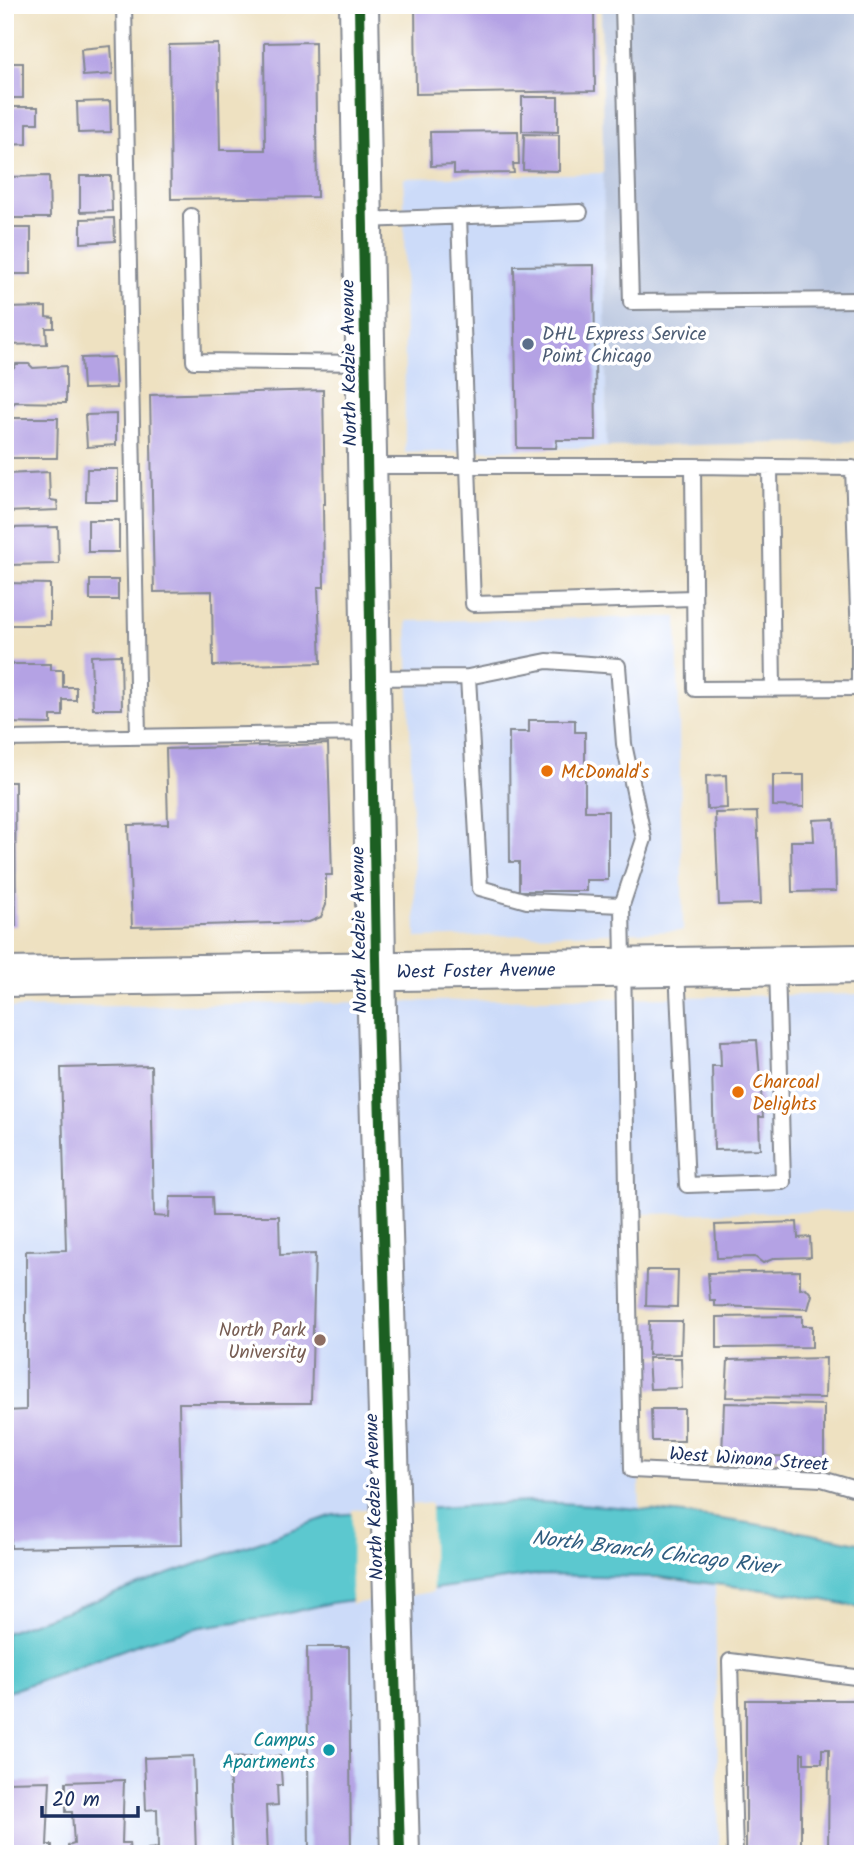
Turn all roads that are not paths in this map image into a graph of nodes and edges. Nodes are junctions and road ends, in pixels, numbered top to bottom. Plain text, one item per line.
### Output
1 (124, 5) edge
2 (359, 5) edge
3 (623, 5) edge
4 (580, 212) dead end
5 (191, 216) dead end
6 (460, 216) junction
7 (362, 220) junction
8 (863, 300) edge
9 (365, 363) junction
10 (469, 465) junction
11 (367, 466) junction
12 (693, 466) junction
13 (770, 467) junction
14 (694, 598) junction
15 (861, 640) edge
16 (468, 677) junction
17 (371, 678) junction
18 (774, 690) junction
19 (372, 733) junction
20 (138, 737) junction
21 (5, 739) edge
22 (622, 905) junction
23 (863, 964) edge
24 (777, 965) junction
25 (624, 967) junction
26 (677, 967) junction
27 (376, 971) junction
28 (5, 977) edge
29 (863, 1491) edge
30 (863, 1678) edge
31 (400, 1854) edge
32 (735, 1854) edge

1 - 20 lane
2 - 7 main road, North Kedzie Avenue
3 - 8 lane
4 - 6 lane
5 - 9 lane
6 - 7 lane
6 - 10 lane
7 - 9 main road, North Kedzie Avenue
9 - 11 main road, North Kedzie Avenue
10 - 11 lane
10 - 12 lane
10 - 14 lane
11 - 17 main road, North Kedzie Avenue
12 - 13 lane
12 - 14 lane
13 - 15 lane
13 - 18 lane
14 - 18 lane
15 - 18 lane
16 - 17 lane
16 - 22 lane
16 - 22 lane
17 - 19 main road, North Kedzie Avenue
19 - 20 lane
19 - 27 main road, North Kedzie Avenue
20 - 21 lane
22 - 25 lane
23 - 24 main road, West Foster Avenue
24 - 26 main road, West Foster Avenue
24 - 26 lane
25 - 26 main road, West Foster Avenue
25 - 27 main road, West Foster Avenue
25 - 29 lane, West Winona Street
27 - 28 main road, West Foster Avenue
27 - 31 main road, North Kedzie Avenue
30 - 32 lane

